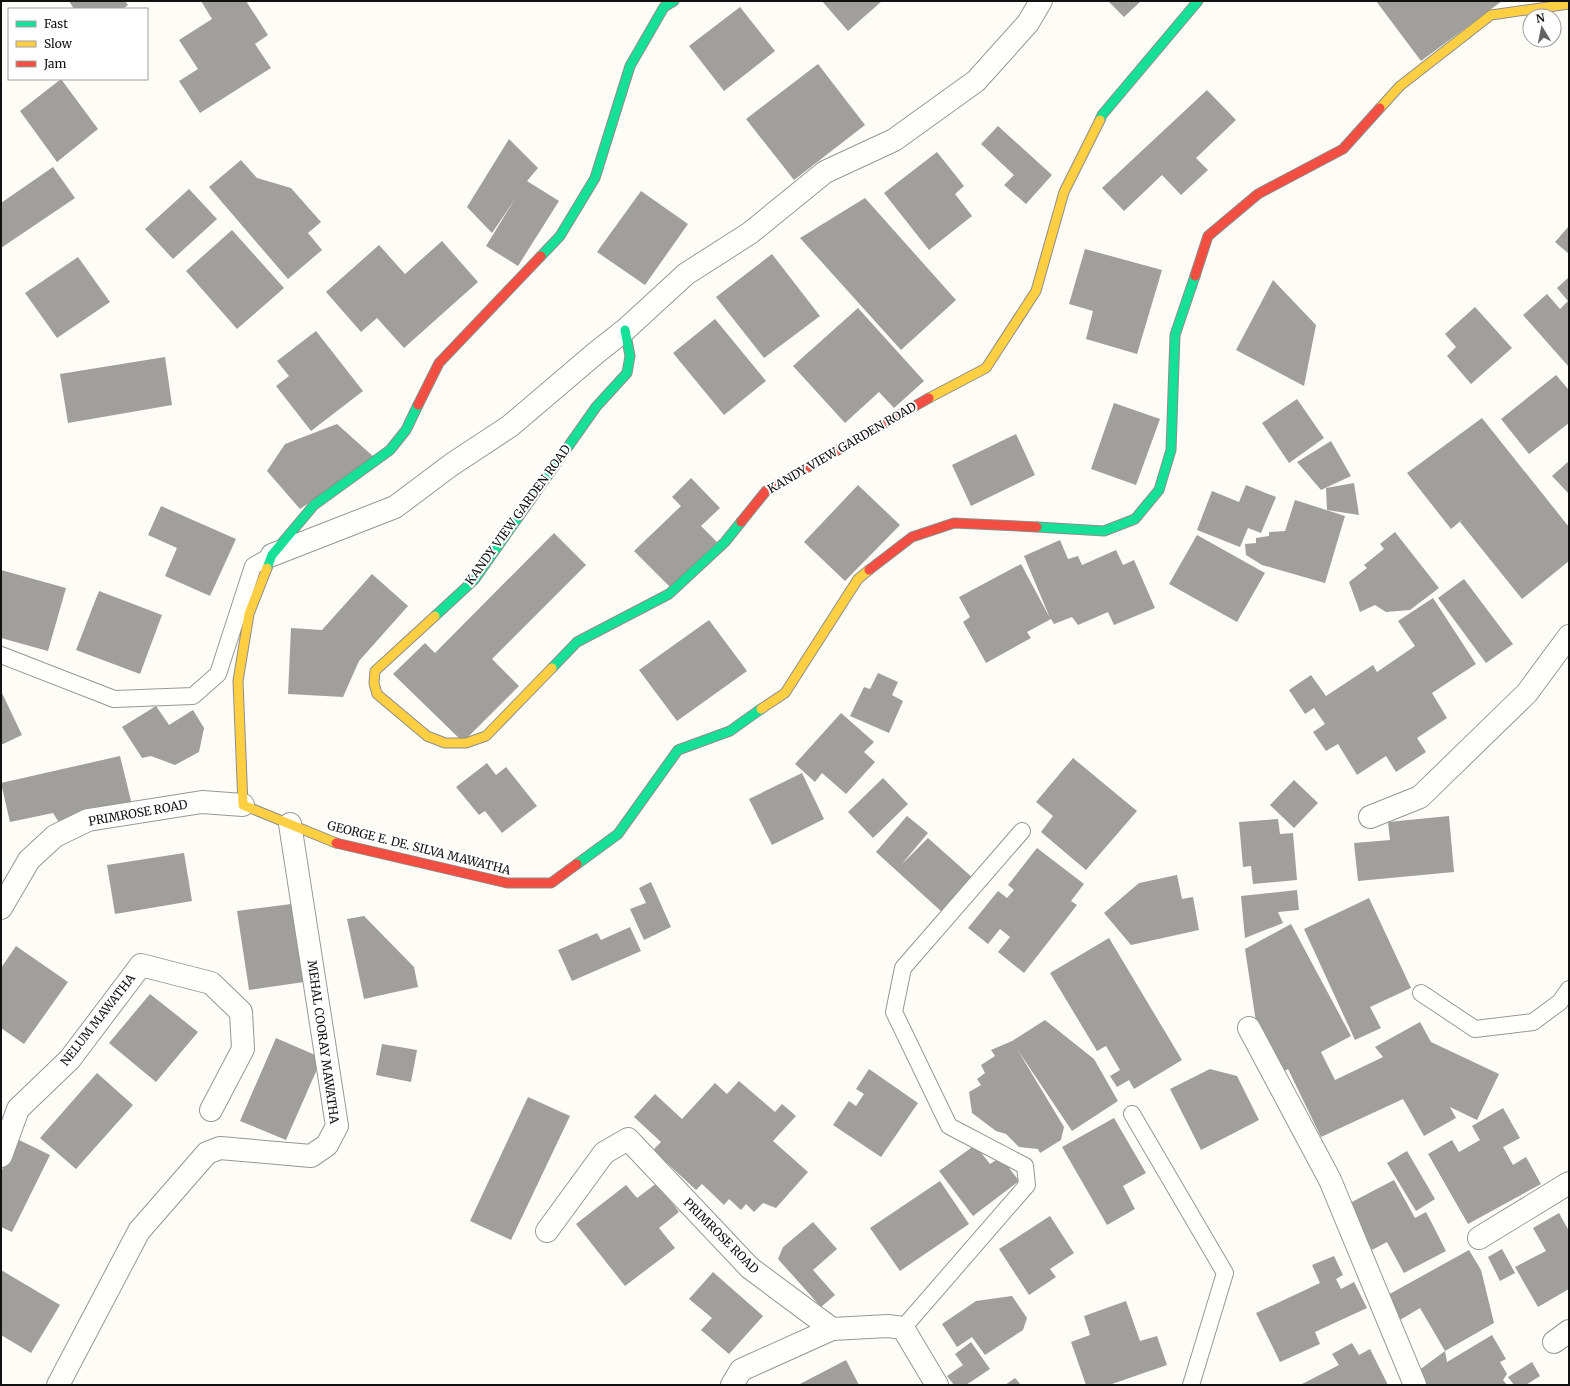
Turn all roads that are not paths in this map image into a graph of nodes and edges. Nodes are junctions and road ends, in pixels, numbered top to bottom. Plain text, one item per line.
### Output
1 (674, 1) edge
2 (1041, 1) edge
3 (1198, 1) edge
4 (1569, 4) edge
5 (625, 330) junction
6 (272, 555) junction
7 (1569, 636) edge
8 (1, 655) edge
9 (243, 805) junction
10 (1370, 816) dead end
11 (290, 824) junction
12 (1022, 831) dead end
13 (1, 908) edge
14 (1569, 988) edge
15 (1421, 993) dead end
16 (1249, 1028) dead end
17 (211, 1110) dead end
18 (1132, 1114) dead end
19 (1, 1156) edge
20 (1569, 1184) edge
21 (547, 1231) dead end
22 (1479, 1238) dead end
23 (903, 1328) junction
24 (832, 1329) junction
25 (58, 1385) edge
26 (732, 1385) edge
27 (937, 1385) edge
28 (1192, 1385) edge
29 (1416, 1385) edge

1 - 6 street
2 - 5 street
3 - 5 street, KANDY VIEW GARDEN ROAD
4 - 11 street, GEORGE E. DE. SILVA MAWATHA
5 - 6 street
6 - 8 lane
6 - 9 street
7 - 10 street
9 - 11 street, GEORGE E. DE. SILVA MAWATHA
9 - 13 street, PRIMROSE ROAD
11 - 25 street, MEHAL COORAY MAWATHA
12 - 23 lane
14 - 15 lane
16 - 29 street
17 - 19 street, NELUM MAWATHA
18 - 28 lane
20 - 22 street
21 - 24 street, PRIMROSE ROAD
23 - 24 street
23 - 27 street
24 - 26 street

